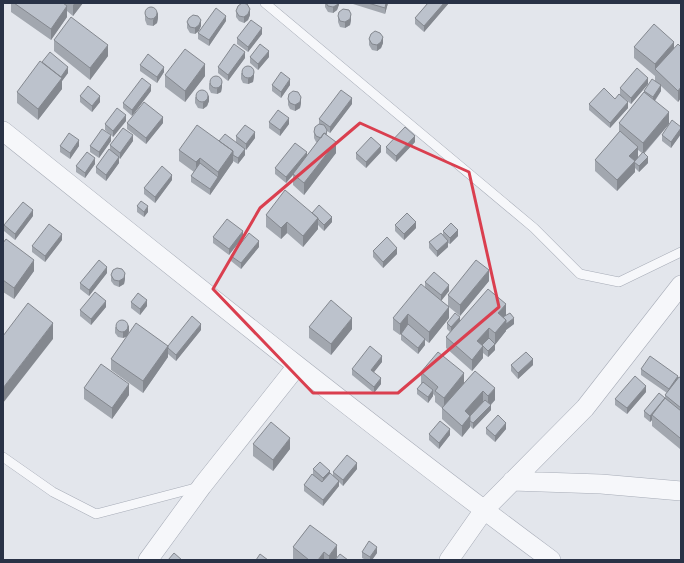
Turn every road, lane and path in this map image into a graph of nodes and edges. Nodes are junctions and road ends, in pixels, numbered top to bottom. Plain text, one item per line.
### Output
1 (265, 3) edge
2 (3, 131) edge
3 (681, 252) edge
4 (681, 285) edge
5 (297, 366) junction
6 (3, 458) edge
7 (512, 481) junction
8 (202, 486) junction
9 (681, 491) edge
10 (484, 510) junction
11 (148, 560) edge
12 (449, 560) edge
13 (552, 560) edge

1 - 3 lane
2 - 5 street
4 - 7 street
5 - 8 street
5 - 10 street
6 - 8 lane
7 - 9 street
7 - 10 street
8 - 11 street
10 - 12 street
10 - 13 street

